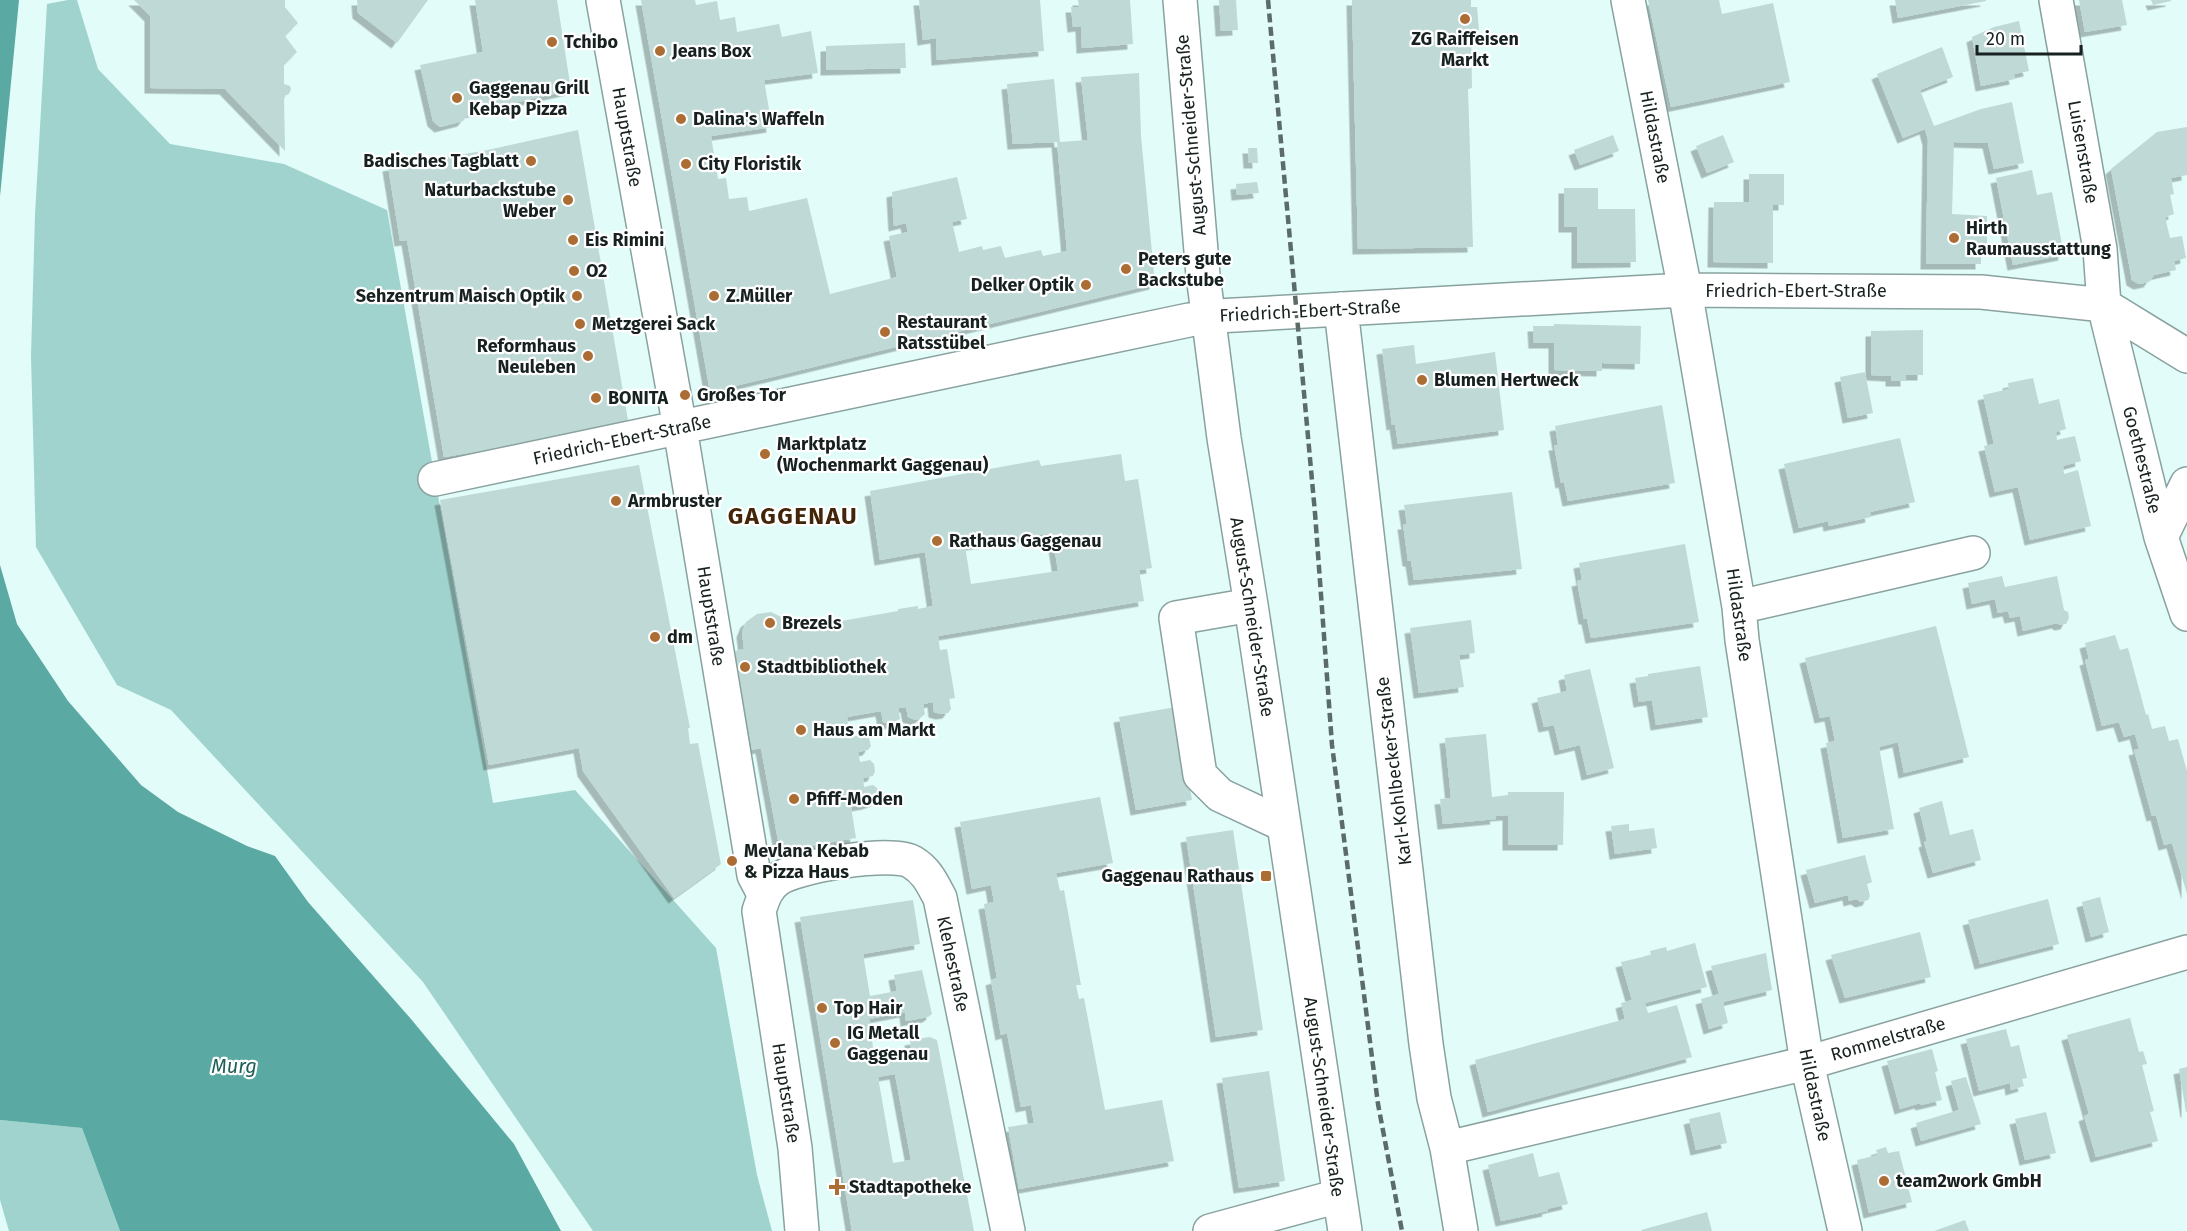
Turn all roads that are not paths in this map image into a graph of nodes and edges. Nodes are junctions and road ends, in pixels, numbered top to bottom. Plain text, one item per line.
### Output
1 (603, 0) edge
2 (1180, 0) edge
3 (1628, 0) edge
4 (2056, 0) edge
5 (1685, 290) junction
6 (2104, 305) junction
7 (1341, 309) junction
8 (1209, 317) junction
9 (2187, 356) edge
10 (680, 428) junction
11 (435, 479) dead end
12 (2187, 484) edge
13 (2161, 537) junction
14 (1973, 553) dead end
15 (1251, 605) junction
16 (1739, 607) junction
17 (2187, 614) edge
18 (1284, 825) junction
19 (764, 894) junction
20 (2187, 951) edge
21 (1807, 1063) junction
22 (1446, 1148) junction
23 (1339, 1196) junction
24 (802, 1231) edge
25 (1008, 1231) edge
26 (1210, 1231) edge
27 (1345, 1231) edge
28 (1461, 1231) edge
29 (1845, 1231) edge

1 - 10 street, Hauptstraße
2 - 8 street, August-Schneider-Straße
3 - 5 street, Hildastraße
4 - 6 street, Luisenstraße
5 - 6 street, Friedrich-Ebert-Straße
5 - 7 street, Friedrich-Ebert-Straße
5 - 16 street, Hildastraße
6 - 9 street, Friedrich-Ebert-Straße
6 - 13 street, Goethestraße
7 - 8 street, Friedrich-Ebert-Straße
7 - 22 street, Karl-Kohlbecker-Straße
8 - 10 street, Friedrich-Ebert-Straße
8 - 15 street, August-Schneider-Straße
10 - 11 street, Friedrich-Ebert-Straße
10 - 19 street, Hauptstraße
12 - 13 street
13 - 17 street, Goethestraße
14 - 16 street
15 - 18 street, August-Schneider-Straße
15 - 18 street
16 - 21 street, Hildastraße
18 - 23 street, August-Schneider-Straße
19 - 24 street, Hauptstraße
19 - 25 street, Klehestraße
20 - 21 street, Rommelstraße
21 - 22 street, Rommelstraße
21 - 29 street, Hildastraße
22 - 28 street, Karl-Kohlbecker-Straße
23 - 26 street
23 - 27 street, August-Schneider-Straße

